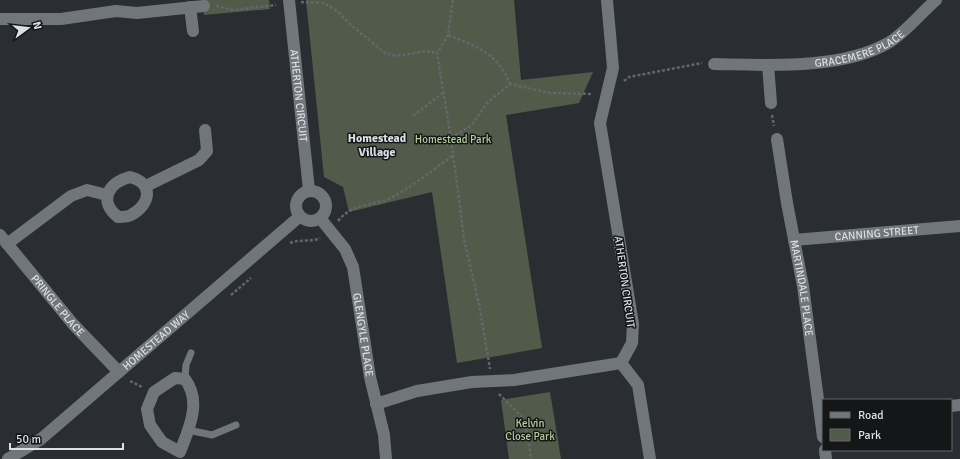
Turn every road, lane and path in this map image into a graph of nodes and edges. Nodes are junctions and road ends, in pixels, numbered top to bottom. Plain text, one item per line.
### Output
1 (453, 0) edge
2 (607, 0) edge
3 (936, 0) edge
4 (289, 2) edge
5 (115, 6) edge
6 (204, 6) joint
7 (190, 8) junction
8 (0, 19) edge
9 (193, 31) dead end
10 (448, 35) junction
11 (437, 53) junction
12 (714, 64) joint
13 (768, 65) junction
14 (510, 84) junction
15 (444, 91) junction
16 (607, 94) junction
17 (771, 103) joint
18 (413, 116) dead end
19 (205, 130) dead end
20 (451, 138) junction
21 (777, 139) joint
22 (452, 156) junction
23 (146, 186) junction
24 (309, 190) junction
25 (107, 195) junction
26 (299, 216) junction
27 (320, 218) junction
28 (960, 226) edge
29 (331, 231) junction
30 (3, 240) edge
31 (794, 240) junction
32 (287, 245) dead end
33 (256, 273) dead end
34 (228, 297) dead end
35 (192, 353) dead end
36 (621, 364) junction
37 (119, 372) junction
38 (134, 377) dead end
39 (185, 379) junction
40 (492, 381) junction
41 (124, 386) dead end
42 (376, 404) junction
43 (822, 423) edge
44 (236, 425) dead end
45 (188, 430) junction
46 (180, 455) edge
47 (8, 459) edge
48 (386, 459) edge
49 (531, 459) edge
50 (650, 459) edge

1 - 10 path
2 - 16 street, ATHERTON CIRCUIT
3 - 13 street, GRACEMERE PLACE
4 - 6 path
4 - 11 path
4 - 24 street, ATHERTON CIRCUIT
5 - 7 street
5 - 8 street
6 - 7 street
7 - 9 street
10 - 11 path
10 - 14 path
11 - 15 path
12 - 13 street, GRACEMERE PLACE
12 - 16 path
13 - 17 street
14 - 16 path
14 - 20 path
15 - 18 path
15 - 20 path
16 - 36 street, ATHERTON CIRCUIT
17 - 21 path
19 - 23 street
20 - 22 path
21 - 31 street, MARTINDALE PLACE
22 - 29 path
22 - 40 path
23 - 25 street
23 - 25 street
24 - 26 street
24 - 27 street
25 - 30 street
26 - 27 street
26 - 37 street, HOMESTEAD WAY
27 - 29 street, GLENGYLE PLACE
28 - 31 street, CANNING STREET
29 - 32 path
29 - 42 street, GLENGYLE PLACE
30 - 37 street, PRINGLE PLACE
31 - 43 street, MARTINDALE PLACE
33 - 34 path
35 - 39 lane
36 - 40 street
36 - 50 street
37 - 47 street, HOMESTEAD WAY
38 - 41 path
39 - 45 street
39 - 46 street
40 - 42 street
40 - 49 path
42 - 48 street, GLENGYLE PLACE
44 - 45 lane
45 - 46 street

